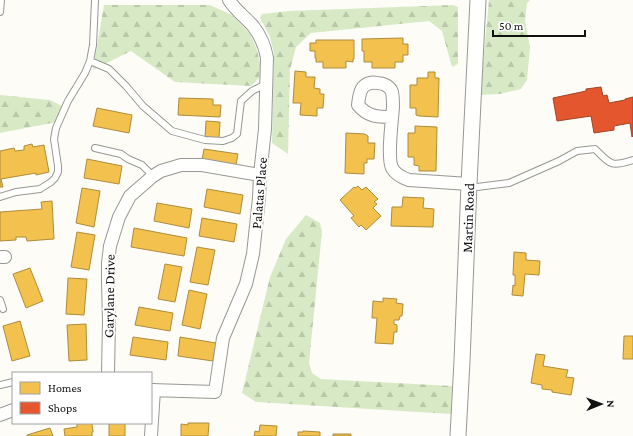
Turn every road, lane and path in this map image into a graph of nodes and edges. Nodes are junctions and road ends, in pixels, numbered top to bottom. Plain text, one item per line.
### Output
1 (2, 0) edge
2 (95, 0) edge
3 (229, 0) edge
4 (478, 0) edge
5 (0, 12) edge
6 (90, 61) junction
7 (266, 84) junction
8 (392, 117) dead end
9 (95, 148) dead end
10 (633, 160) edge
11 (260, 175) junction
12 (153, 176) junction
13 (469, 186) junction
14 (0, 197) edge
15 (0, 300) edge
16 (3, 308) dead end
17 (108, 372) edge
18 (12, 382) edge
19 (0, 385) edge
20 (152, 390) edge
21 (12, 410) edge
22 (0, 415) edge
23 (151, 424) edge
24 (151, 436) edge
25 (458, 436) edge

1 - 5 lane
2 - 6 lane
3 - 7 street, Palatas Place
4 - 13 street, Martin Road
6 - 7 lane
6 - 14 lane
7 - 11 street, Palatas Place
8 - 13 street
9 - 12 lane
10 - 13 lane
11 - 12 street, Garylane Drive
11 - 20 street, Palatas Place
12 - 17 street, Garylane Drive
13 - 25 street, Martin Road
15 - 16 lane
18 - 19 lane
21 - 22 street
23 - 24 street

